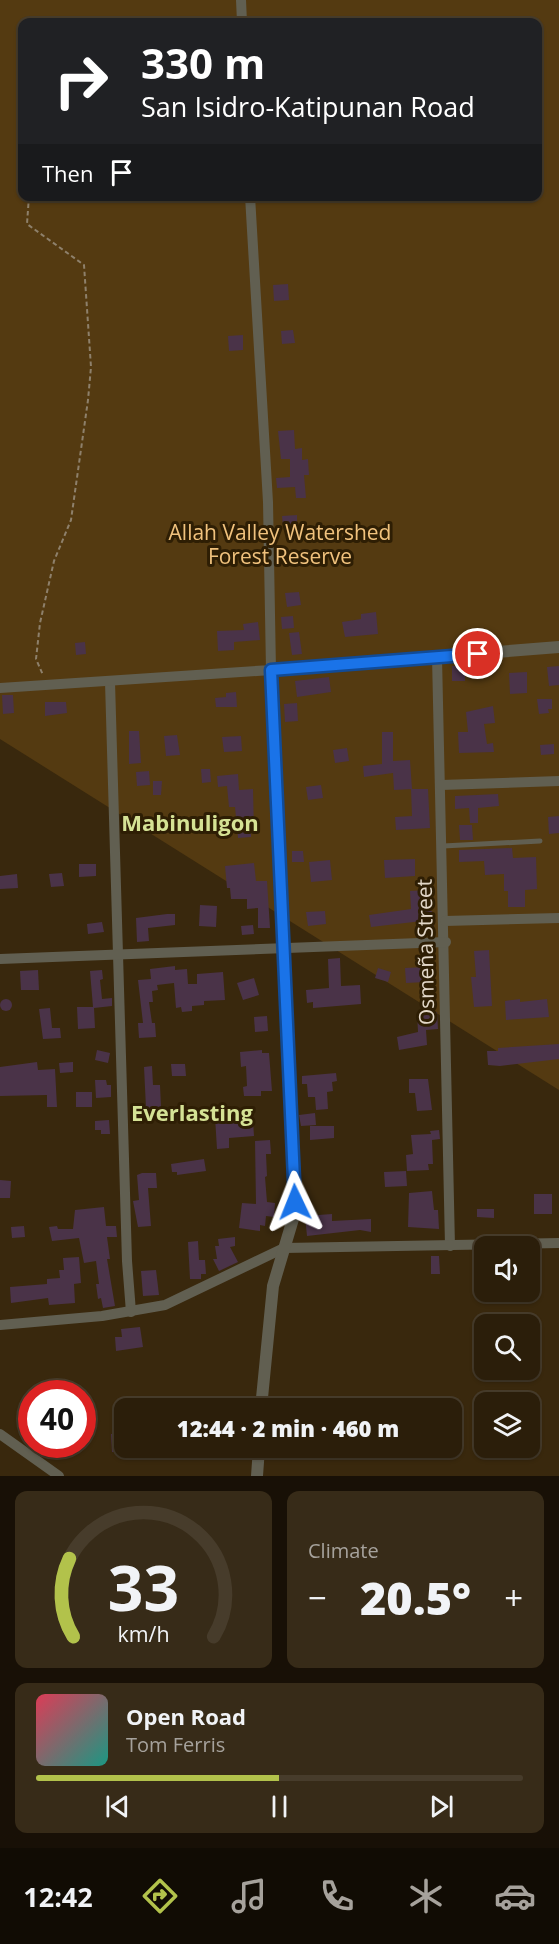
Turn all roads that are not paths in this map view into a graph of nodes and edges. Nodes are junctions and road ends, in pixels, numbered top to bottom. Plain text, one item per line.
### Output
1 (241, 0) edge
2 (242, 18) edge
3 (250, 201) edge
4 (559, 647) edge
5 (437, 657) junction
6 (271, 670) junction
7 (110, 682) junction
8 (0, 688) edge
9 (559, 781) edge
10 (441, 784) junction
11 (540, 841) dead end
12 (443, 846) junction
13 (559, 918) edge
14 (445, 921) junction
15 (446, 942) junction
16 (284, 948) junction
17 (118, 954) junction
18 (0, 959) edge
19 (559, 1243) edge
20 (450, 1246) junction
21 (284, 1248) junction
22 (130, 1312) junction
23 (0, 1325) edge
24 (262, 1398) edge
25 (0, 1434) edge
26 (258, 1458) edge
27 (59, 1476) edge
28 (257, 1476) edge

1 - 2 street
3 - 6 street
4 - 5 street
5 - 6 street
5 - 10 street, Osmeña Street
6 - 7 street
6 - 16 street
7 - 8 street
7 - 17 street
9 - 10 street
10 - 12 street, Osmeña Street
11 - 12 lane
12 - 14 street, Osmeña Street
13 - 14 street
14 - 15 street, Osmeña Street
15 - 16 street
15 - 20 street, Osmeña Street
16 - 17 street
16 - 21 street
17 - 18 street
17 - 22 street
19 - 20 street
20 - 21 street
21 - 22 street
21 - 24 street
22 - 23 street
25 - 27 street
26 - 28 street

